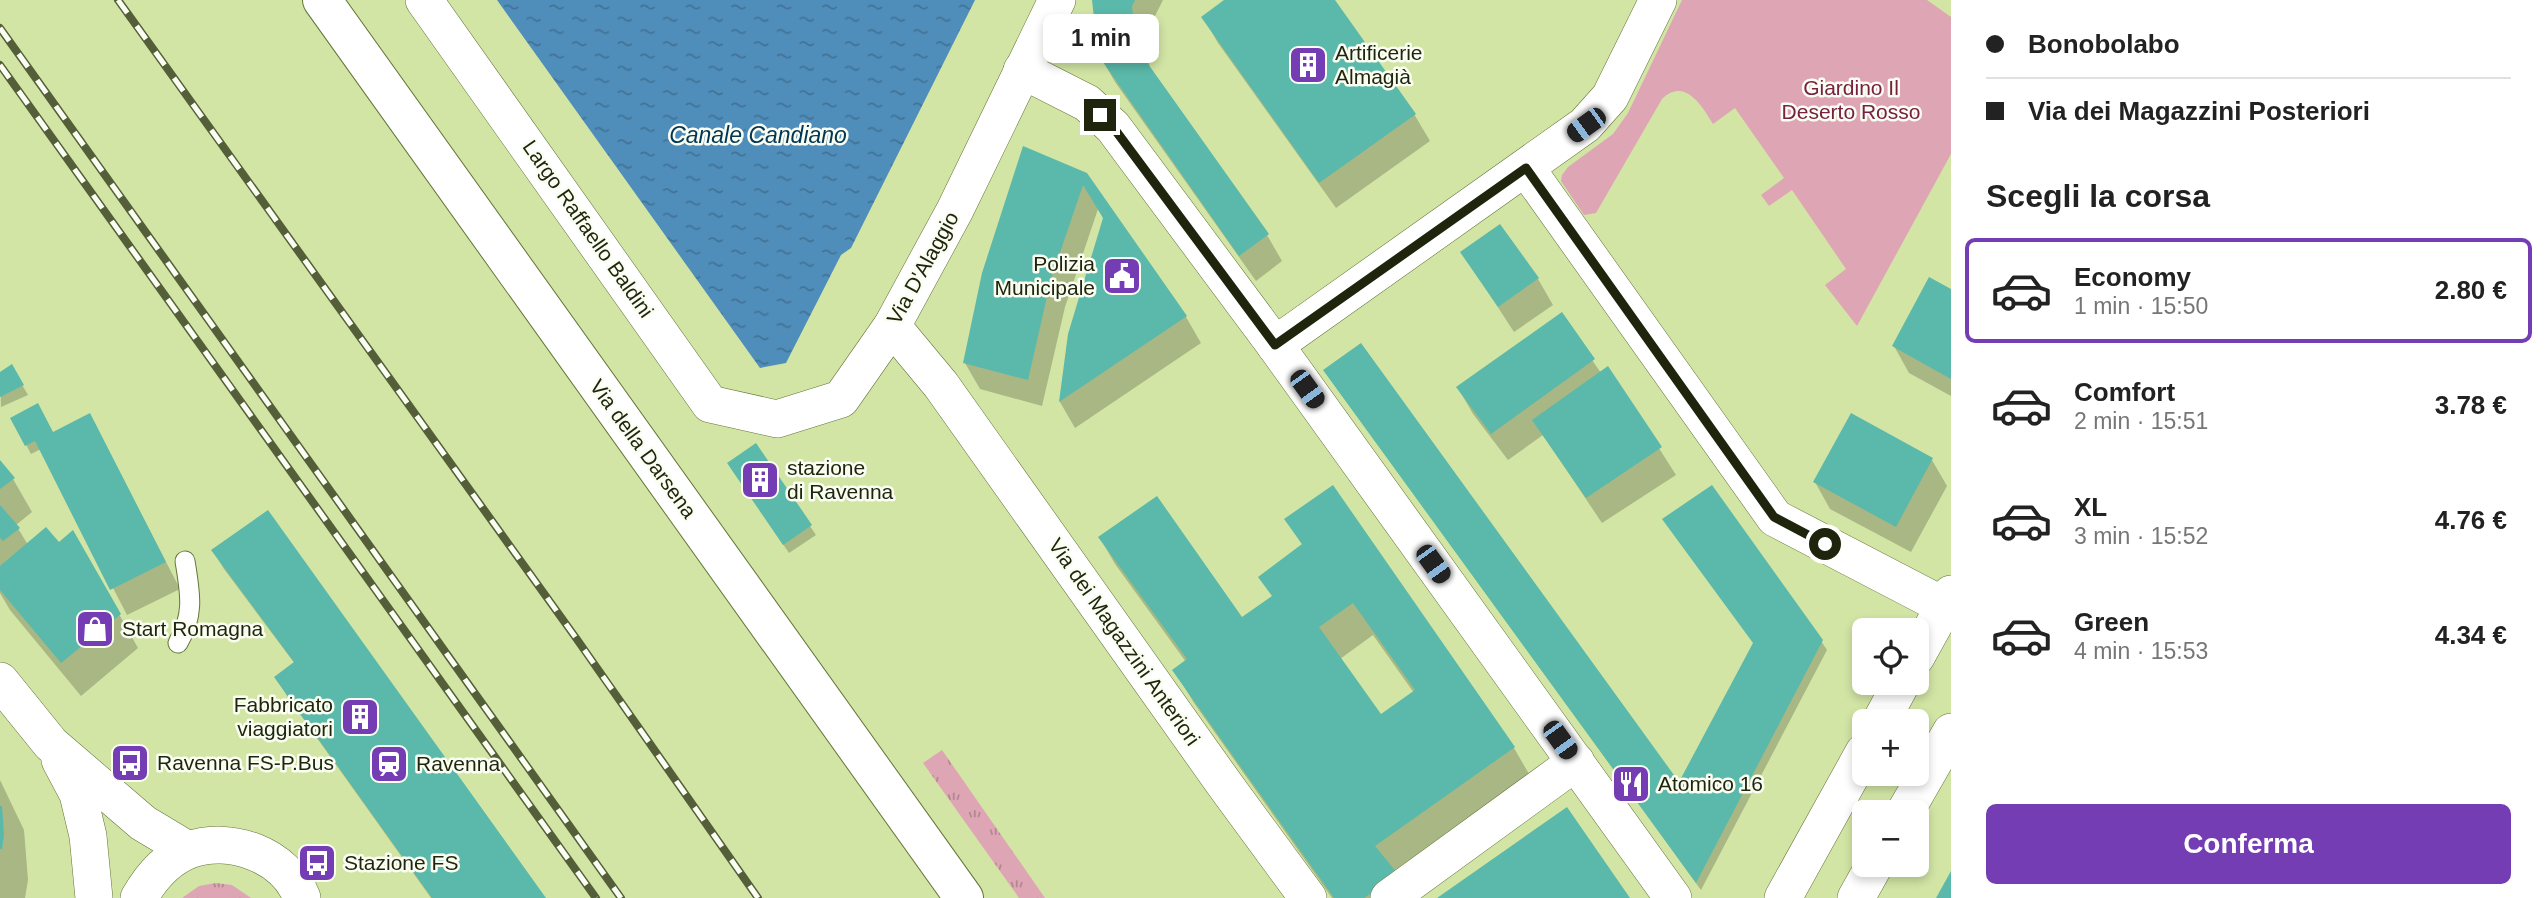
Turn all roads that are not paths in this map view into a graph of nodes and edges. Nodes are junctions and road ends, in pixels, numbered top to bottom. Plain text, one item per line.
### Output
1 (321, 0) edge
2 (424, 0) edge
3 (1057, 0) edge
4 (1658, 0) edge
5 (1036, 77) junction
6 (1526, 168) junction
7 (892, 327) junction
8 (1275, 345) junction
9 (777, 419) joint
10 (185, 561) dead end
11 (1948, 600) edge
12 (1929, 634) edge
13 (178, 643) dead end
14 (0, 681) edge
15 (1951, 732) edge
16 (51, 744) junction
17 (1576, 762) junction
18 (1852, 774) edge
19 (1912, 800) edge
20 (188, 850) junction
21 (1868, 877) edge
22 (94, 898) edge
23 (139, 898) edge
24 (302, 898) edge
25 (964, 898) edge
26 (1308, 898) edge
27 (1389, 898) edge
28 (1673, 898) edge
29 (1783, 898) edge
30 (1856, 898) edge

1 - 25 street, Via della Darsena
2 - 9 street, Largo Raffaello Baldini
3 - 5 street, Via D'Alaggio
4 - 6 street
5 - 7 street, Via D'Alaggio
5 - 8 street
6 - 8 street
6 - 11 street
7 - 9 street, Via D'Alaggio
7 - 26 street, Via dei Magazzini Anteriori
8 - 17 street
10 - 13 lane
11 - 12 street
14 - 16 street
15 - 19 street
16 - 20 street
16 - 22 street
17 - 27 street
17 - 28 street
18 - 29 street
20 - 23 street
20 - 24 street
21 - 30 street

